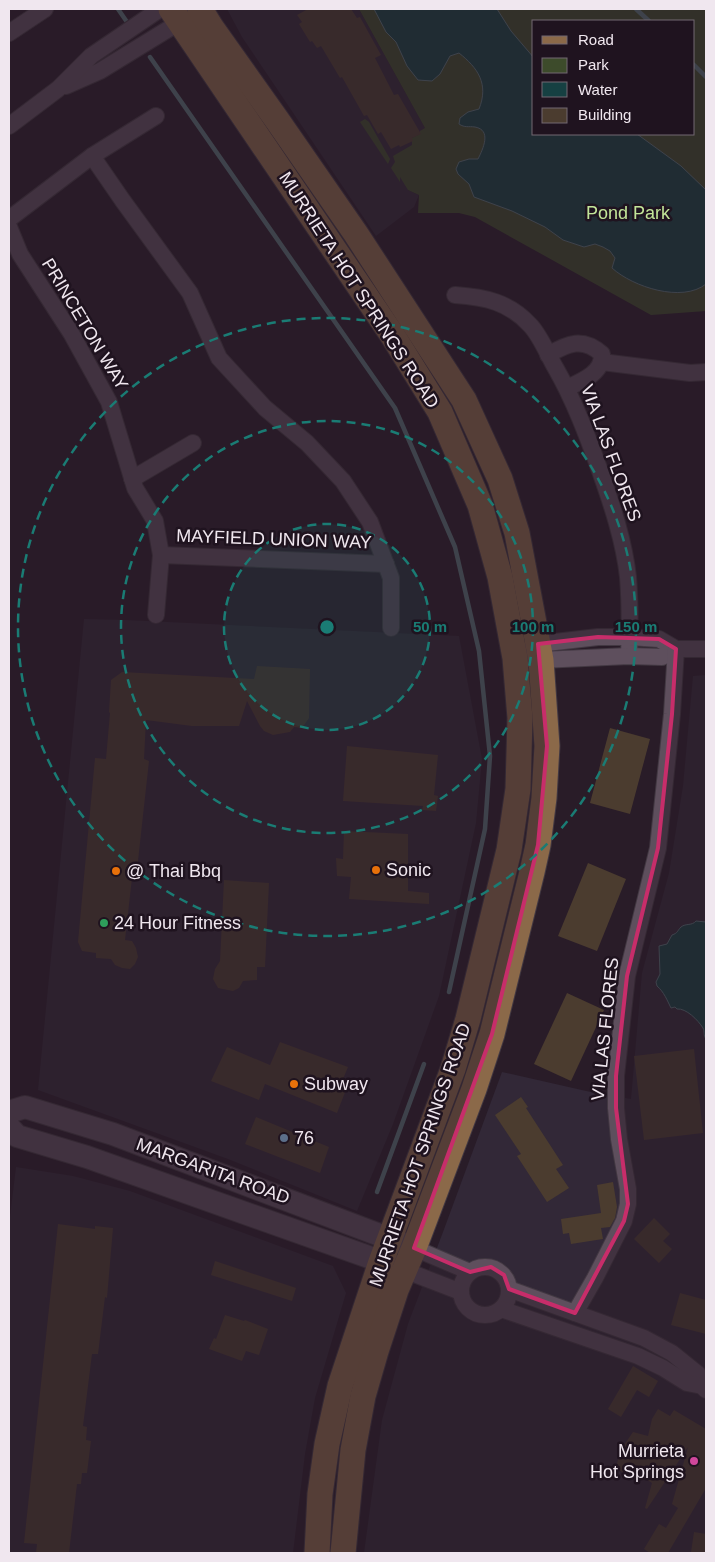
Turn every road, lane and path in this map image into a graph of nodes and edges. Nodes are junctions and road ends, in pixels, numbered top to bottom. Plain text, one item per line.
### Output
1 (45, 9) edge
2 (200, 9) edge
3 (170, 13) edge
4 (9, 33) edge
5 (58, 89) junction
6 (156, 116) dead end
7 (9, 126) edge
8 (92, 156) junction
9 (9, 220) edge
10 (9, 227) edge
11 (455, 295) dead end
12 (548, 355) junction
13 (602, 362) junction
14 (706, 372) edge
15 (567, 388) junction
16 (193, 443) dead end
17 (132, 479) junction
18 (161, 555) junction
19 (386, 564) junction
20 (156, 615) dead end
21 (391, 628) dead end
22 (630, 637) junction
23 (676, 649) junction
24 (706, 649) edge
25 (540, 652) junction
26 (630, 656) junction
27 (515, 658) junction
28 (9, 1112) edge
29 (9, 1127) edge
30 (167, 1154) junction
31 (87, 1157) junction
32 (390, 1238) junction
33 (400, 1260) junction
34 (470, 1272) junction
35 (509, 1289) junction
36 (461, 1292) junction
37 (501, 1309) junction
38 (575, 1314) junction
39 (704, 1388) edge
40 (317, 1553) edge
41 (344, 1553) edge

1 - 4 street
2 - 3 street
2 - 25 main road, MURRIETA HOT SPRINGS ROAD
3 - 5 street
3 - 5 street
3 - 27 main road, MURRIETA HOT SPRINGS ROAD
5 - 7 street
6 - 8 street
8 - 9 street
8 - 19 street
10 - 17 street, PRINCETON WAY
11 - 12 street, VIA LAS FLORES
12 - 13 street
12 - 15 street, VIA LAS FLORES
13 - 14 street
13 - 15 street
15 - 22 street, VIA LAS FLORES
16 - 17 street
17 - 18 street, PRINCETON WAY
18 - 19 street, MAYFIELD UNION WAY
18 - 20 street, PRINCETON WAY
19 - 21 street
22 - 23 street
22 - 25 street
22 - 26 street, VIA LAS FLORES
23 - 24 street
23 - 26 street
23 - 38 street, VIA LAS FLORES
25 - 26 street
25 - 27 street
25 - 33 main road, MURRIETA HOT SPRINGS ROAD
27 - 32 main road, MURRIETA HOT SPRINGS ROAD
28 - 30 main road, MARGARITA ROAD
29 - 31 main road, MARGARITA ROAD
30 - 31 main road
30 - 32 main road, MARGARITA ROAD
31 - 33 main road, MARGARITA ROAD
32 - 33 main road, MURRIETA HOT SPRINGS ROAD
33 - 34 street
33 - 36 street
33 - 40 main road, MURRIETA HOT SPRINGS ROAD
33 - 41 main road, MURRIETA HOT SPRINGS ROAD
34 - 35 street
34 - 36 street
35 - 37 street
35 - 38 street
36 - 37 street
37 - 39 street
38 - 39 street

